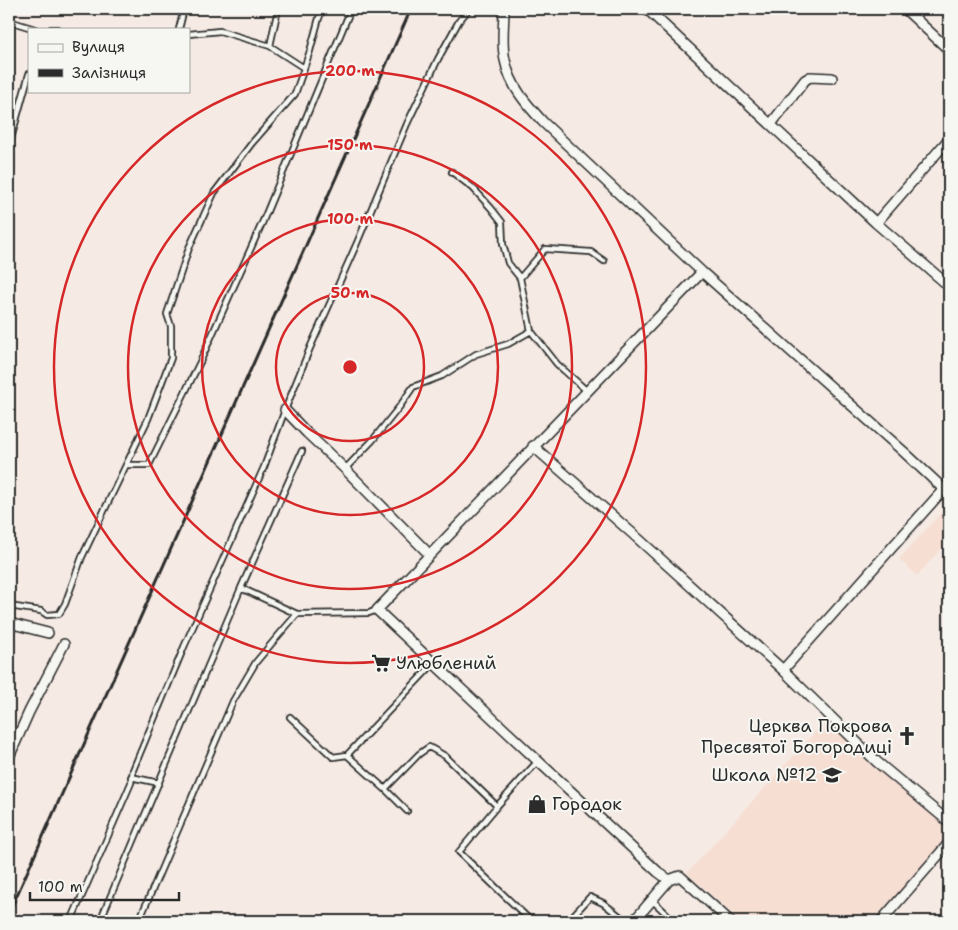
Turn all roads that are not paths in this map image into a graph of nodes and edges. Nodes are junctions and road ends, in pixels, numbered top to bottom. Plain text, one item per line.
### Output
1 (184, 9) edge
2 (278, 9) edge
3 (323, 9) edge
4 (351, 9) edge
5 (469, 9) edge
6 (504, 9) edge
7 (647, 9) edge
8 (905, 9) edge
9 (9, 21) edge
10 (32, 28) edge
11 (179, 28) edge
12 (190, 34) edge
13 (270, 46) junction
14 (949, 50) edge
15 (304, 68) junction
16 (28, 78) edge
17 (832, 78) dead end
18 (771, 124) junction
19 (949, 139) edge
20 (9, 146) edge
21 (452, 172) dead end
22 (876, 223) junction
23 (604, 261) dead end
24 (702, 272) junction
25 (520, 278) junction
26 (949, 286) edge
27 (531, 332) junction
28 (587, 391) junction
29 (285, 410) junction
30 (534, 446) junction
31 (302, 451) dead end
32 (127, 465) junction
33 (345, 468) junction
34 (947, 492) edge
35 (430, 554) junction
36 (241, 588) junction
37 (9, 606) edge
38 (377, 610) junction
39 (297, 614) junction
40 (9, 623) edge
41 (48, 633) dead end
42 (64, 644) dead end
43 (434, 663) junction
44 (783, 670) junction
45 (290, 717) dead end
46 (347, 755) junction
47 (9, 757) edge
48 (538, 762) junction
49 (131, 777) junction
50 (158, 783) junction
51 (385, 788) junction
52 (497, 806) junction
53 (407, 811) dead end
54 (949, 822) edge
55 (949, 843) edge
56 (669, 880) junction
57 (652, 900) junction
58 (672, 919) dead end
59 (71, 921) edge
60 (100, 921) edge
61 (139, 921) edge
62 (531, 921) edge
63 (568, 921) edge
64 (626, 921) edge
65 (634, 921) edge
66 (730, 921) edge
67 (881, 921) edge

1 - 11 lane
2 - 13 lane
3 - 15 lane
4 - 32 lane
5 - 29 lane
6 - 24 street
7 - 18 street
8 - 14 street
9 - 10 lane
12 - 13 lane
13 - 15 lane
15 - 32 lane
16 - 20 lane
17 - 18 street
18 - 22 street
19 - 22 street
21 - 25 lane
22 - 26 street
23 - 25 lane
24 - 28 street
24 - 34 street
25 - 27 lane
27 - 28 lane
27 - 33 lane
28 - 30 street
29 - 33 street
29 - 49 lane
30 - 35 street
30 - 44 street
31 - 36 lane
32 - 37 lane
33 - 35 street
34 - 44 street
35 - 38 street
36 - 39 lane
36 - 50 lane
38 - 39 lane
38 - 43 street
39 - 61 lane
40 - 41 street
42 - 47 street
43 - 46 lane
43 - 48 street
44 - 54 street
45 - 46 lane
46 - 51 lane
48 - 52 lane
48 - 56 street
49 - 50 lane
49 - 59 lane
50 - 60 lane
51 - 52 lane
51 - 53 lane
52 - 62 lane
55 - 67 street
56 - 57 street
56 - 66 street
57 - 58 lane
57 - 65 street
63 - 64 lane

